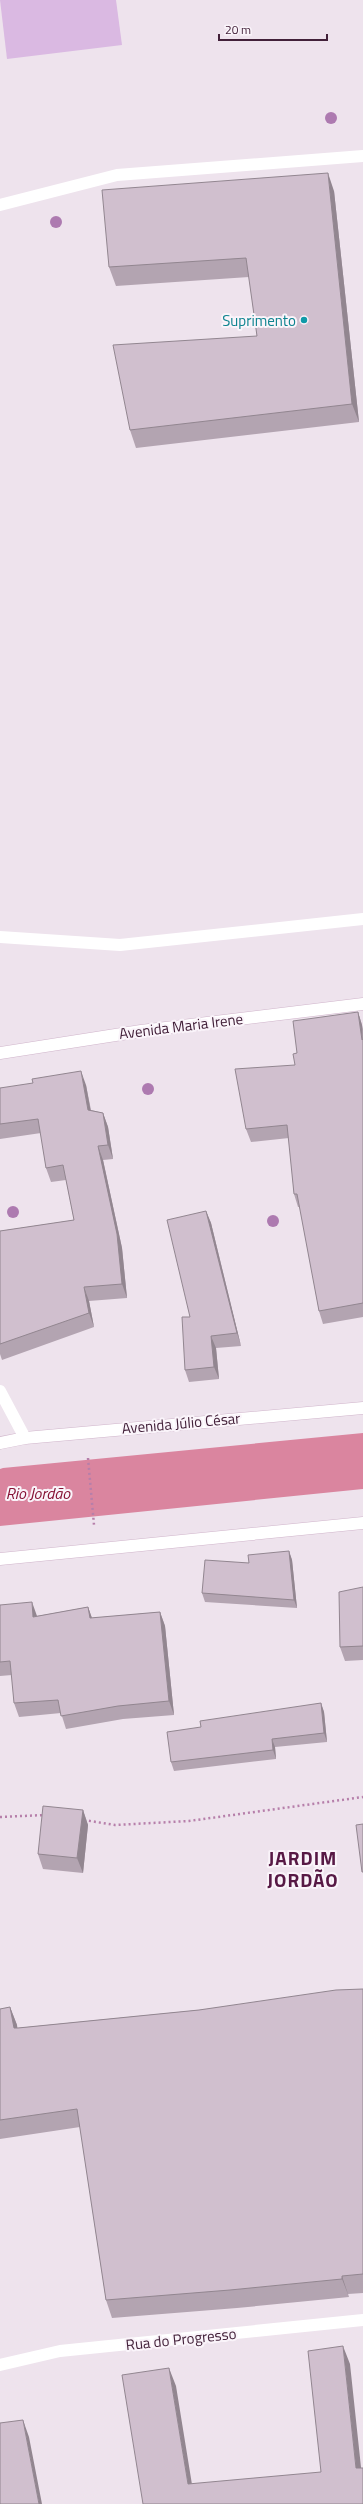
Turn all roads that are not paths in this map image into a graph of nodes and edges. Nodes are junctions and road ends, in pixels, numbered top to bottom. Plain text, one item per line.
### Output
1 (363, 156) edge
2 (0, 205) edge
3 (363, 919) edge
4 (0, 937) edge
5 (363, 1004) edge
6 (0, 1052) edge
7 (0, 1391) edge
8 (363, 1408) edge
9 (25, 1438) junction
10 (0, 1443) edge
11 (363, 1523) edge
12 (0, 1559) edge
13 (363, 2320) edge
14 (0, 2365) edge

1 - 2 street
3 - 4 street
5 - 6 street, Avenida Maria Irene
7 - 9 street
8 - 9 street, Avenida Júlio César
9 - 10 street, Avenida Júlio César
11 - 12 street
13 - 14 street, Rua do Progresso

